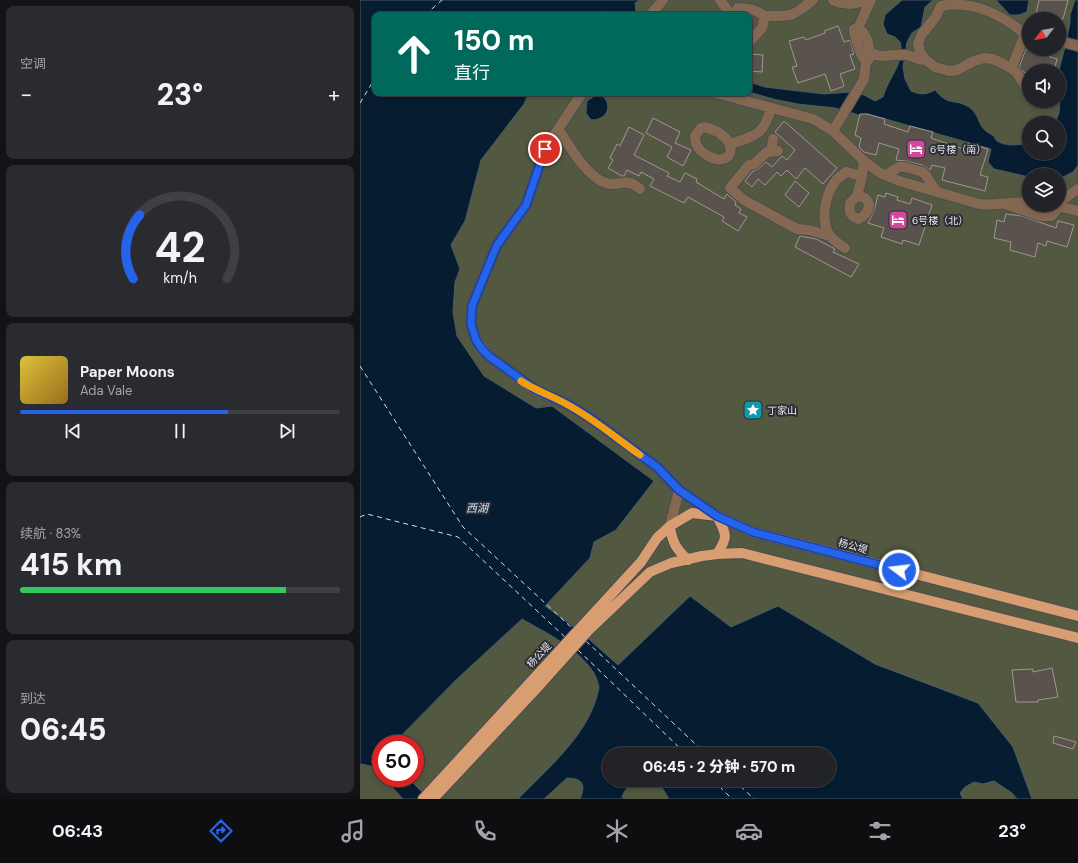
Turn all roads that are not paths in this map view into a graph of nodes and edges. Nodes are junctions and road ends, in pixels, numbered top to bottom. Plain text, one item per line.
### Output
1 (662, 0) edge
2 (720, 0) edge
3 (813, 0) edge
4 (834, 0) edge
5 (868, 0) edge
6 (871, 0) edge
7 (938, 3) edge
8 (738, 10) edge
9 (652, 12) edge
10 (765, 16) junction
11 (858, 28) junction
12 (1022, 30) edge
13 (752, 39) edge
14 (1066, 43) edge
15 (1022, 45) edge
16 (1078, 46) edge
17 (870, 52) junction
18 (926, 60) junction
19 (866, 62) junction
20 (1010, 68) junction
21 (1022, 81) edge
22 (580, 96) edge
23 (727, 96) edge
24 (771, 108) junction
25 (558, 128) junction
26 (833, 131) junction
27 (773, 139) dead end
28 (730, 144) dead end
29 (864, 161) junction
30 (861, 176) junction
31 (886, 176) junction
32 (640, 189) dead end
33 (1078, 190) edge
34 (937, 192) junction
35 (856, 196) dead end
36 (1066, 198) edge
37 (1022, 202) edge
38 (1003, 204) junction
39 (1066, 207) edge
40 (1022, 210) edge
41 (1078, 211) edge
42 (1028, 212) edge
43 (1054, 212) edge
44 (830, 236) junction
45 (845, 248) dead end
46 (679, 490) junction
47 (717, 516) junction
48 (670, 526) junction
49 (717, 554) junction
50 (688, 560) junction
51 (1078, 616) edge
52 (585, 628) junction
53 (1078, 638) edge
54 (440, 786) junction
55 (423, 799) edge
56 (433, 799) edge

1 - 9 street
2 - 8 street
3 - 10 street
4 - 5 street
6 - 11 street
7 - 12 street
7 - 18 street
8 - 10 street
10 - 13 street
11 - 17 street
11 - 19 street
14 - 16 street
15 - 20 street
17 - 18 street
17 - 19 street
18 - 20 street
19 - 26 street
20 - 21 street
22 - 25 street
23 - 24 street
24 - 26 street
24 - 28 street
25 - 32 street
25 - 46 street
26 - 29 street
27 - 44 street
29 - 30 street
29 - 31 street
30 - 35 street
30 - 44 street
31 - 34 street
31 - 34 street
33 - 36 street
34 - 38 street
37 - 38 street
38 - 40 street
39 - 41 street
42 - 43 street
44 - 45 street
46 - 47 street
46 - 48 street
47 - 48 main road, 杨公堤
47 - 49 main road
47 - 51 main road, 杨公堤
48 - 50 main road
48 - 52 main road, 杨公堤
49 - 50 main road, 杨公堤
49 - 53 main road, 杨公堤
50 - 52 main road, 杨公堤
52 - 54 main road, 杨公堤
54 - 55 main road, 杨公堤
54 - 56 main road, 杨公堤

